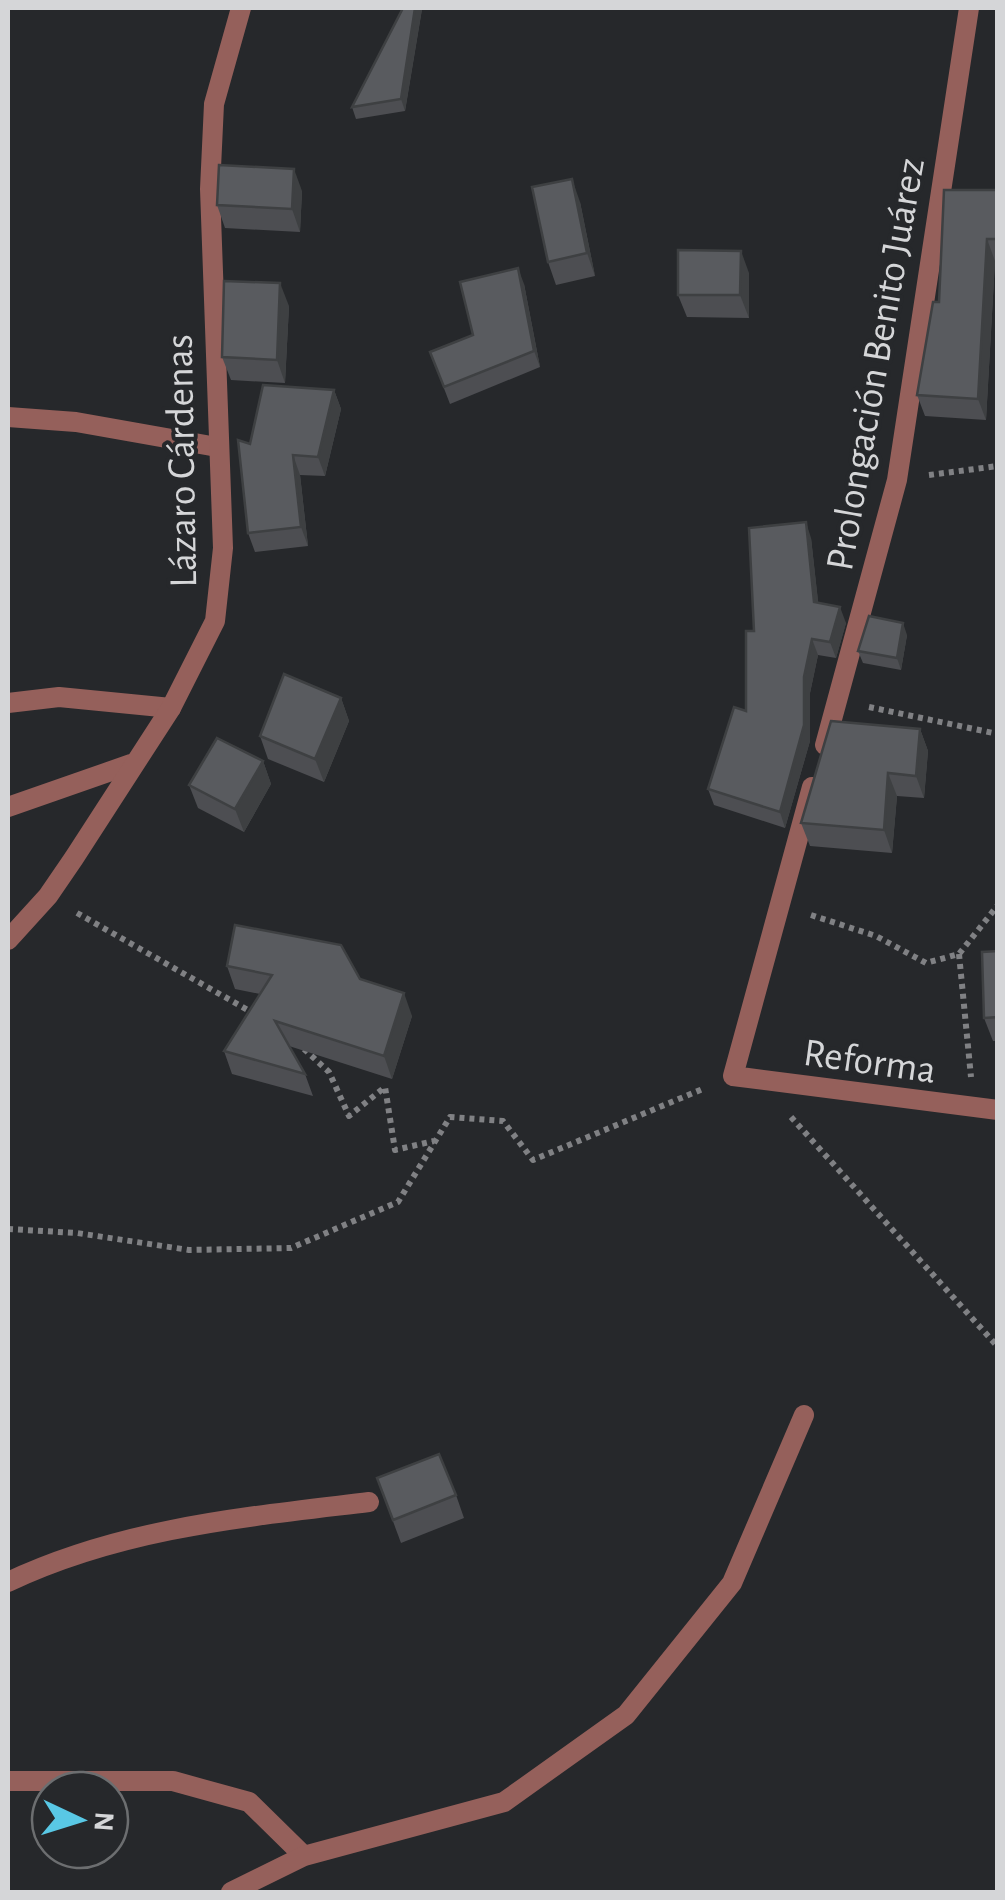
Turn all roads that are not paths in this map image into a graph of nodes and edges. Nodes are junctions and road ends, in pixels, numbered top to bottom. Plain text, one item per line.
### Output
1 (241, 8) edge
2 (969, 8) edge
3 (8, 417) edge
4 (217, 446) junction
5 (8, 702) edge
6 (171, 708) junction
7 (131, 764) junction
8 (8, 807) edge
9 (8, 940) edge
10 (733, 1076) joint
11 (998, 1110) edge
12 (804, 1415) dead end
13 (369, 1502) dead end
14 (8, 1582) edge
15 (8, 1780) edge
16 (304, 1856) junction
17 (232, 1892) edge

1 - 4 street, Lázaro Cárdenas
2 - 10 street, Prolongación Benito Juárez
3 - 4 street
4 - 6 street, Lázaro Cárdenas
5 - 6 street
6 - 7 street, Lázaro Cárdenas
7 - 8 street
7 - 9 street, Lázaro Cárdenas
10 - 11 street, Reforma
12 - 16 street
13 - 14 street
15 - 16 street
16 - 17 street

